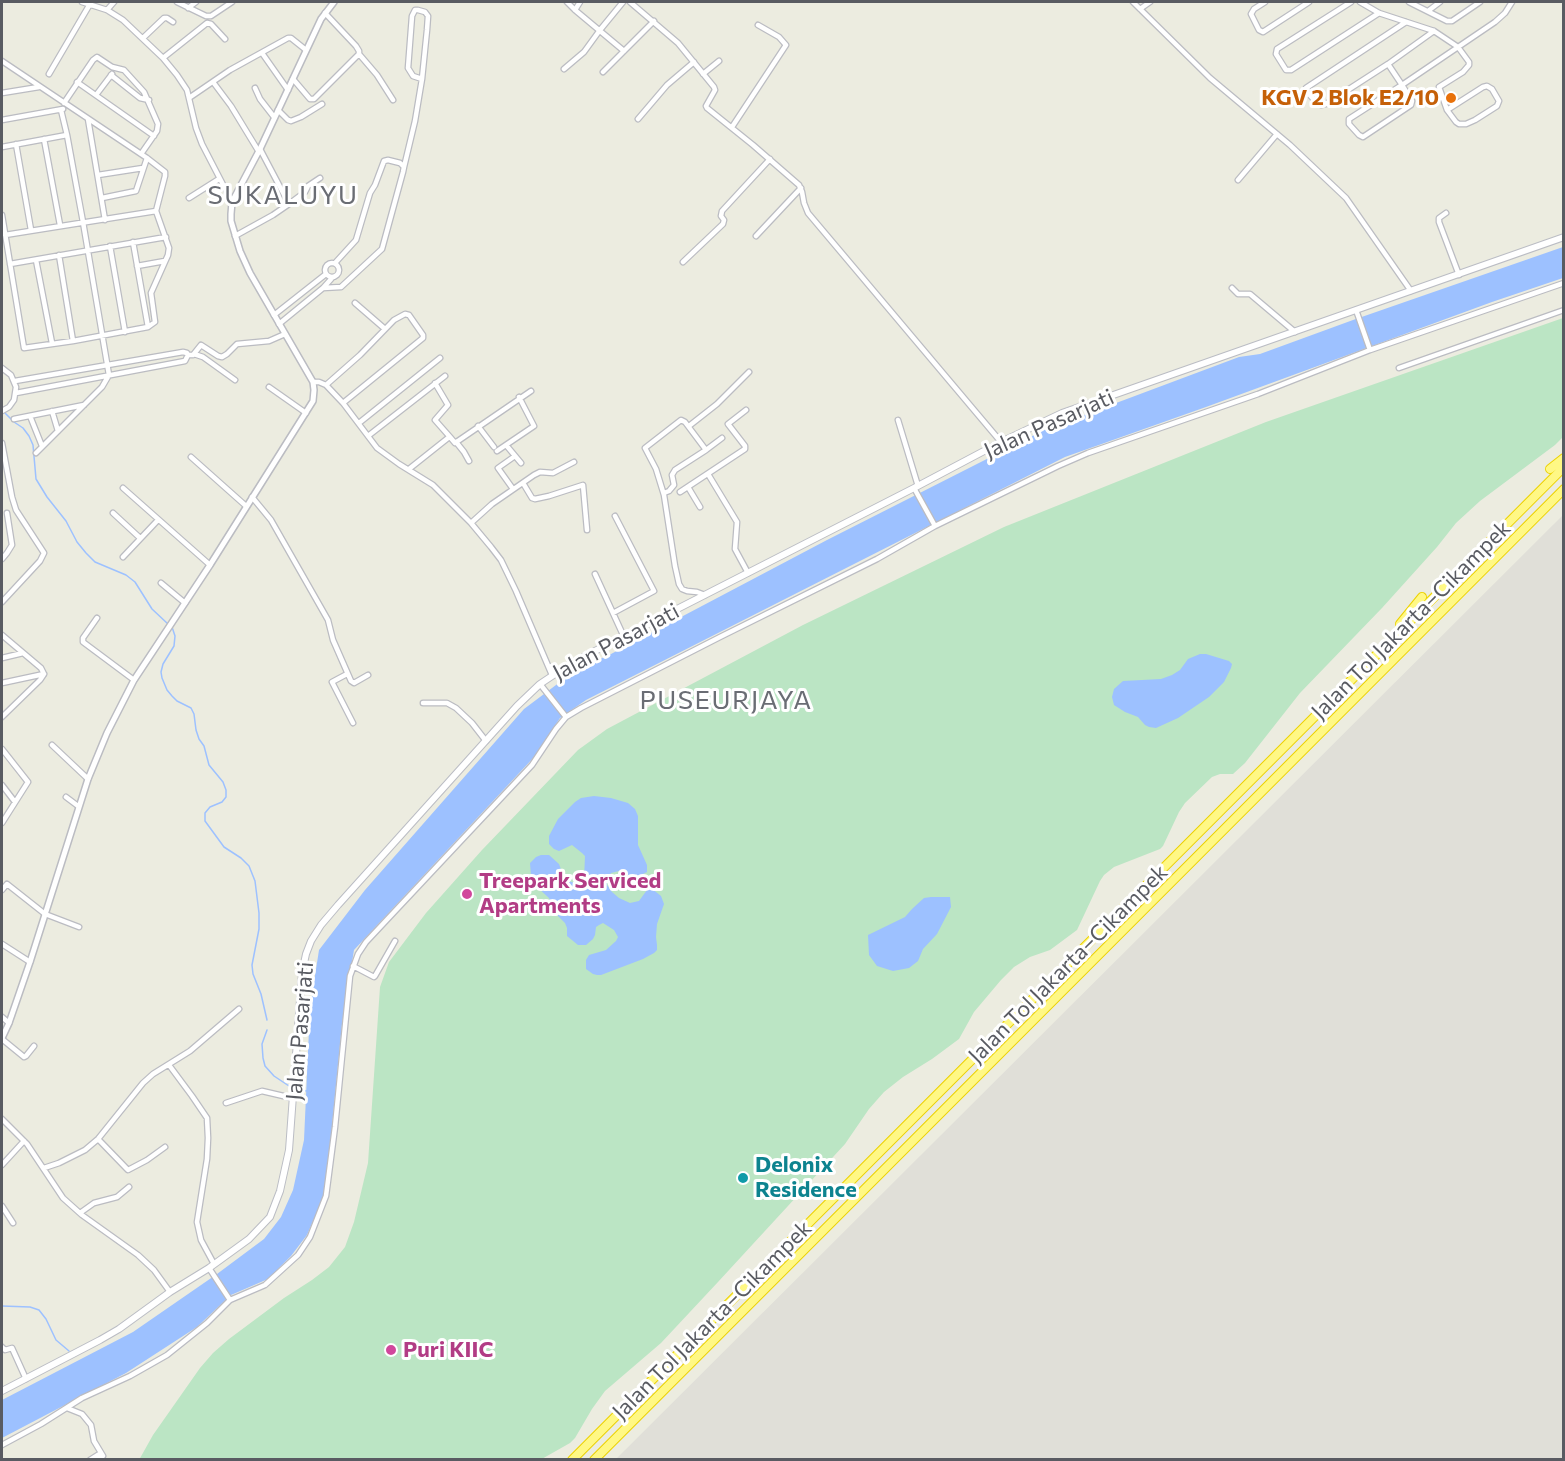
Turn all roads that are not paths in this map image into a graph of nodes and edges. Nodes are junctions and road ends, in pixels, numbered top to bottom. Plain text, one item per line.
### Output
1 (82, 2) edge
2 (114, 2) edge
3 (177, 2) edge
4 (196, 2) edge
5 (232, 2) edge
6 (334, 2) edge
7 (567, 2) edge
8 (580, 2) edge
9 (623, 2) edge
10 (630, 2) edge
11 (1133, 2) edge
12 (1150, 2) edge
13 (1265, 2) edge
14 (1309, 2) edge
15 (1350, 2) edge
16 (1360, 2) edge
17 (1408, 2) edge
18 (1440, 2) edge
19 (1480, 2) edge
20 (1510, 2) edge
21 (90, 4) junction
22 (188, 8) junction
23 (1140, 9) junction
24 (107, 10) junction
25 (575, 10) junction
26 (1428, 11) junction
27 (325, 13) junction
28 (1379, 13) junction
29 (654, 21) junction
30 (173, 22) dead end
31 (1406, 22) junction
32 (758, 25) dead end
33 (600, 30) junction
34 (1434, 31) junction
35 (142, 38) junction
36 (225, 39) dead end
37 (1458, 47) junction
38 (306, 50) junction
39 (624, 51) junction
40 (262, 53) junction
41 (358, 54) junction
42 (163, 57) junction
43 (2, 61) edge
44 (719, 61) dead end
45 (694, 62) junction
46 (1388, 64) junction
47 (116, 69) junction
48 (564, 69) dead end
49 (603, 72) dead end
50 (49, 74) dead end
51 (704, 74) junction
52 (111, 75) junction
53 (293, 79) junction
54 (422, 79) junction
55 (77, 82) junction
56 (213, 82) junction
57 (1402, 85) junction
58 (39, 87) junction
59 (255, 88) dead end
60 (288, 90) junction
61 (2, 93) edge
62 (96, 96) junction
63 (189, 98) junction
64 (149, 100) junction
65 (393, 100) dead end
66 (64, 103) junction
67 (322, 104) dead end
68 (69, 107) junction
69 (61, 110) junction
70 (278, 110) junction
71 (1447, 110) junction
72 (274, 117) junction
73 (88, 119) junction
74 (638, 119) dead end
75 (2, 120) edge
76 (732, 127) junction
77 (1277, 134) junction
78 (67, 135) junction
79 (154, 136) junction
80 (44, 139) junction
81 (16, 144) junction
82 (2, 147) edge
83 (260, 151) junction
84 (141, 154) junction
85 (147, 158) junction
86 (770, 159) junction
87 (404, 167) junction
88 (143, 168) junction
89 (98, 175) junction
90 (320, 178) dead end
91 (219, 179) junction
92 (1238, 180) dead end
93 (801, 188) junction
94 (102, 198) junction
95 (189, 198) dead end
96 (232, 202) junction
97 (290, 204) junction
98 (156, 211) junction
99 (1446, 213) dead end
100 (2, 215) edge
101 (105, 220) junction
102 (83, 222) junction
103 (60, 225) junction
104 (31, 230) junction
105 (5, 235) junction
106 (235, 236) junction
107 (756, 236) dead end
108 (166, 237) junction
109 (1563, 237) edge
110 (133, 242) junction
111 (110, 246) junction
112 (88, 251) junction
113 (59, 255) junction
114 (36, 260) junction
115 (165, 261) junction
116 (683, 262) dead end
117 (335, 263) junction
118 (10, 264) junction
119 (137, 266) junction
120 (326, 274) junction
121 (1459, 275) junction
122 (332, 278) junction
123 (1563, 283) edge
124 (323, 288) junction
125 (1232, 288) dead end
126 (1411, 291) junction
127 (300, 295) junction
128 (307, 302) junction
129 (355, 303) dead end
130 (1356, 310) junction
131 (1563, 310) edge
132 (274, 315) junction
133 (279, 324) junction
134 (148, 327) junction
135 (385, 328) junction
136 (125, 332) junction
137 (1295, 332) junction
138 (285, 334) junction
139 (103, 336) junction
140 (73, 341) junction
141 (52, 343) junction
142 (1370, 350) junction
143 (191, 355) junction
144 (440, 358) dead end
145 (108, 364) junction
146 (2, 368) edge
147 (1399, 368) dead end
148 (749, 372) dead end
149 (109, 375) junction
150 (445, 376) dead end
151 (235, 380) dead end
152 (15, 381) junction
153 (313, 382) junction
154 (435, 383) junction
155 (326, 385) junction
156 (269, 387) dead end
157 (531, 391) dead end
158 (16, 393) junction
159 (519, 398) junction
160 (343, 403) junction
161 (84, 405) junction
162 (746, 410) dead end
163 (2, 411) edge
164 (52, 411) junction
165 (306, 413) junction
166 (30, 416) junction
167 (14, 419) dead end
168 (898, 420) dead end
169 (359, 423) junction
170 (478, 426) junction
171 (689, 426) junction
172 (58, 431) junction
173 (368, 436) junction
174 (450, 437) junction
175 (722, 438) dead end
176 (456, 442) junction
177 (1002, 442) junction
178 (2, 443) edge
179 (506, 445) junction
180 (42, 446) junction
181 (706, 450) junction
182 (36, 453) dead end
183 (515, 456) junction
184 (191, 457) dead end
185 (1563, 458) edge
186 (469, 461) dead end
187 (574, 462) dead end
188 (521, 463) dead end
189 (1563, 467) edge
190 (409, 469) junction
191 (1550, 470) dead end
192 (708, 474) junction
193 (523, 483) junction
194 (688, 487) junction
195 (123, 488) dead end
196 (513, 489) junction
197 (916, 489) junction
198 (1563, 489) edge
199 (680, 492) dead end
200 (664, 493) junction
201 (252, 497) junction
202 (246, 506) junction
203 (700, 507) dead end
204 (16, 510) junction
205 (113, 513) dead end
206 (4, 514) edge
207 (615, 516) dead end
208 (158, 520) junction
209 (471, 523) junction
210 (934, 526) junction
211 (587, 530) dead end
212 (140, 538) junction
213 (123, 557) dead end
214 (2, 559) edge
215 (210, 565) junction
216 (748, 573) junction
217 (595, 574) dead end
218 (161, 583) dead end
219 (705, 595) junction
220 (1422, 597) dead end
221 (2, 602) edge
222 (185, 603) junction
223 (614, 613) junction
224 (97, 618) dead end
225 (2, 635) edge
226 (624, 637) junction
227 (23, 653) junction
228 (2, 658) edge
229 (1369, 662) junction
230 (44, 674) junction
231 (347, 674) junction
232 (368, 675) dead end
233 (552, 675) junction
234 (134, 680) junction
235 (2, 683) edge
236 (543, 686) junction
237 (423, 703) dead end
238 (2, 716) edge
239 (566, 717) junction
240 (353, 723) dead end
241 (486, 741) junction
242 (52, 745) dead end
243 (2, 750) edge
244 (88, 779) junction
245 (2, 785) edge
246 (66, 797) dead end
247 (15, 802) junction
248 (78, 806) junction
249 (2, 823) edge
250 (2, 879) edge
251 (8, 884) junction
252 (2, 890) edge
253 (45, 914) junction
254 (79, 927) dead end
255 (395, 941) dead end
256 (2, 944) edge
257 (30, 962) junction
258 (353, 966) junction
259 (240, 1009) dead end
260 (2, 1017) edge
261 (9, 1023) junction
262 (2, 1039) edge
263 (34, 1046) dead end
264 (168, 1065) junction
265 (292, 1098) junction
266 (226, 1103) dead end
267 (2, 1119) edge
268 (98, 1139) junction
269 (24, 1141) junction
270 (165, 1147) dead end
271 (2, 1165) edge
272 (44, 1168) junction
273 (129, 1187) dead end
274 (2, 1206) edge
275 (80, 1213) junction
276 (13, 1223) dead end
277 (211, 1266) junction
278 (170, 1292) junction
279 (229, 1298) junction
280 (2, 1347) edge
281 (27, 1379) junction
282 (2, 1391) edge
283 (67, 1408) junction
284 (2, 1445) edge
285 (101, 1456) edge
286 (90, 1460) edge
287 (572, 1460) edge
288 (594, 1460) edge

1 - 21 street
2 - 24 street
3 - 22 street
4 - 22 street
5 - 22 street
6 - 27 street
7 - 25 street
8 - 25 street
9 - 33 street
10 - 29 street
11 - 23 street
12 - 23 street
13 - 14 street
15 - 28 street
16 - 28 street
17 - 26 street
18 - 26 street
19 - 26 street
20 - 37 street
21 - 24 street
21 - 50 street
23 - 77 street
24 - 35 street
25 - 33 street
27 - 38 street
27 - 41 street
28 - 31 street
29 - 39 street
29 - 45 street
30 - 35 street
31 - 34 street
31 - 46 street
32 - 76 street
33 - 39 street
33 - 48 street
34 - 37 street
34 - 46 street
35 - 42 street
36 - 42 street
37 - 57 street
37 - 71 street
38 - 40 street
38 - 53 street
39 - 49 street
40 - 56 street
40 - 60 street
41 - 53 street
41 - 65 street
42 - 63 street
43 - 58 street
44 - 51 street
45 - 51 street
45 - 74 street
46 - 57 street
47 - 52 street
47 - 55 street
47 - 64 street
51 - 76 street
52 - 62 street
52 - 64 street
53 - 60 street
54 - 54 street
54 - 87 street
55 - 62 street
55 - 66 street
56 - 63 street
56 - 83 street
57 - 57 street
58 - 61 street
58 - 66 street
59 - 72 street
60 - 70 street
62 - 79 street
63 - 91 street
64 - 79 street
66 - 68 street
67 - 70 street
68 - 69 street
68 - 73 street
69 - 75 street
69 - 78 street
70 - 72 street
71 - 71 street
72 - 83 street
73 - 84 street
73 - 89 street
76 - 86 street
77 - 92 street
77 - 126 street
78 - 80 street
78 - 102 street
79 - 84 street
80 - 81 street
80 - 103 street
81 - 82 street
81 - 104 street
83 - 96 street
83 - 97 street
84 - 85 street
85 - 88 street
85 - 98 street
86 - 93 street
86 - 116 street
87 - 117 street
87 - 124 street
88 - 89 street
88 - 94 street
89 - 94 street
90 - 97 street
91 - 95 street
91 - 96 street
93 - 107 street
93 - 177 street
94 - 101 street
96 - 106 street
97 - 106 street
98 - 101 street
98 - 108 street
99 - 121 street
100 - 105 street
101 - 102 street
102 - 103 street
102 - 112 street
103 - 104 street
104 - 105 street
105 - 118 street
106 - 132 street
108 - 110 street
108 - 115 street
109 - 121 main road, Jalan Pasarjati
110 - 111 street
110 - 119 street
111 - 112 street
111 - 136 street
112 - 113 street
112 - 139 street
113 - 114 street
113 - 140 street
114 - 118 street
114 - 141 street
115 - 119 street
115 - 134 street
117 - 120 street
117 - 122 street
118 - 141 street
119 - 134 street
120 - 122 street
120 - 127 street
121 - 126 main road, Jalan Pasarjati
122 - 124 street
123 - 142 street
124 - 128 street
125 - 137 street
126 - 130 main road, Jalan Pasarjati
127 - 128 street
127 - 132 street
128 - 133 street
129 - 135 street
130 - 137 main road, Jalan Pasarjati
130 - 142 street
131 - 147 street
132 - 133 street
133 - 138 street
134 - 136 street
135 - 155 street
135 - 160 street
136 - 139 street
137 - 177 main road, Jalan Pasarjati
138 - 143 street
138 - 153 street
139 - 140 street
139 - 145 street
140 - 141 street
142 - 210 street
143 - 145 street
143 - 149 street
143 - 151 street
144 - 169 street
145 - 149 street
145 - 152 street
146 - 152 street
148 - 171 street
149 - 158 street
149 - 161 street
150 - 154 street
152 - 158 street
153 - 155 street
153 - 165 street
154 - 173 street
154 - 174 street
155 - 160 street
156 - 165 street
157 - 159 street
158 - 163 street
159 - 170 street
159 - 179 street
160 - 169 street
161 - 164 street
161 - 172 street
162 - 192 street
164 - 166 street
164 - 172 street
165 - 201 street
166 - 167 street
166 - 180 street
168 - 197 street
169 - 173 street
170 - 176 street
170 - 179 street
171 - 181 street
171 - 200 street
172 - 180 street
173 - 190 street
174 - 176 street
174 - 190 street
175 - 181 street
176 - 186 street
177 - 197 main road, Jalan Pasarjati
178 - 204 street
179 - 183 street
180 - 182 street
181 - 200 street
183 - 188 street
183 - 196 street
184 - 202 street
185 - 191 highway
187 - 193 street
189 - 229 highway, Jalan Tol Jakarta–Cikampek
190 - 209 street
192 - 194 street
192 - 216 street
193 - 196 street
193 - 211 street
194 - 199 street
194 - 203 street
195 - 208 street
196 - 209 street
197 - 210 street
197 - 216 main road, Jalan Pasarjati
198 - 288 highway, Jalan Tol Jakarta–Cikampek
200 - 219 street
201 - 202 street
201 - 231 street
202 - 215 street
204 - 206 street
204 - 221 street
205 - 212 street
206 - 214 street
207 - 223 street
208 - 212 street
208 - 215 street
209 - 233 street
210 - 239 street
212 - 213 street
215 - 222 street
216 - 219 main road, Jalan Pasarjati
217 - 223 street
218 - 222 street
219 - 226 main road, Jalan Pasarjati
220 - 229 highway
222 - 234 street
223 - 226 street
224 - 234 street
225 - 227 street
226 - 233 main road, Jalan Pasarjati
227 - 228 street
227 - 230 street
229 - 287 highway, Jalan Tol Jakarta–Cikampek
230 - 235 street
230 - 238 street
231 - 232 street
231 - 240 street
233 - 236 main road, Jalan Pasarjati
234 - 244 street
236 - 239 street
236 - 241 main road, Jalan Pasarjati
237 - 241 street
239 - 258 street
241 - 265 main road, Jalan Pasarjati
242 - 244 street
243 - 247 street
244 - 248 street
245 - 247 street
246 - 248 street
247 - 249 street
248 - 253 street
250 - 251 street
251 - 252 street
251 - 253 street
253 - 254 street
253 - 257 street
255 - 258 street
256 - 257 street
257 - 261 street
258 - 279 street
259 - 264 street
260 - 261 street
261 - 262 street
262 - 263 street
264 - 268 street
264 - 277 street
265 - 266 street
265 - 277 main road, Jalan Pasarjati
267 - 269 street
268 - 270 street
268 - 272 street
269 - 271 street
269 - 272 street
272 - 275 street
273 - 275 street
274 - 276 street
275 - 278 street
277 - 278 main road, Jalan Pasarjati
277 - 279 street
278 - 281 main road, Jalan Pasarjati
279 - 283 street
280 - 281 street
281 - 282 main road, Jalan Pasarjati
283 - 284 street
283 - 285 street
285 - 286 street

